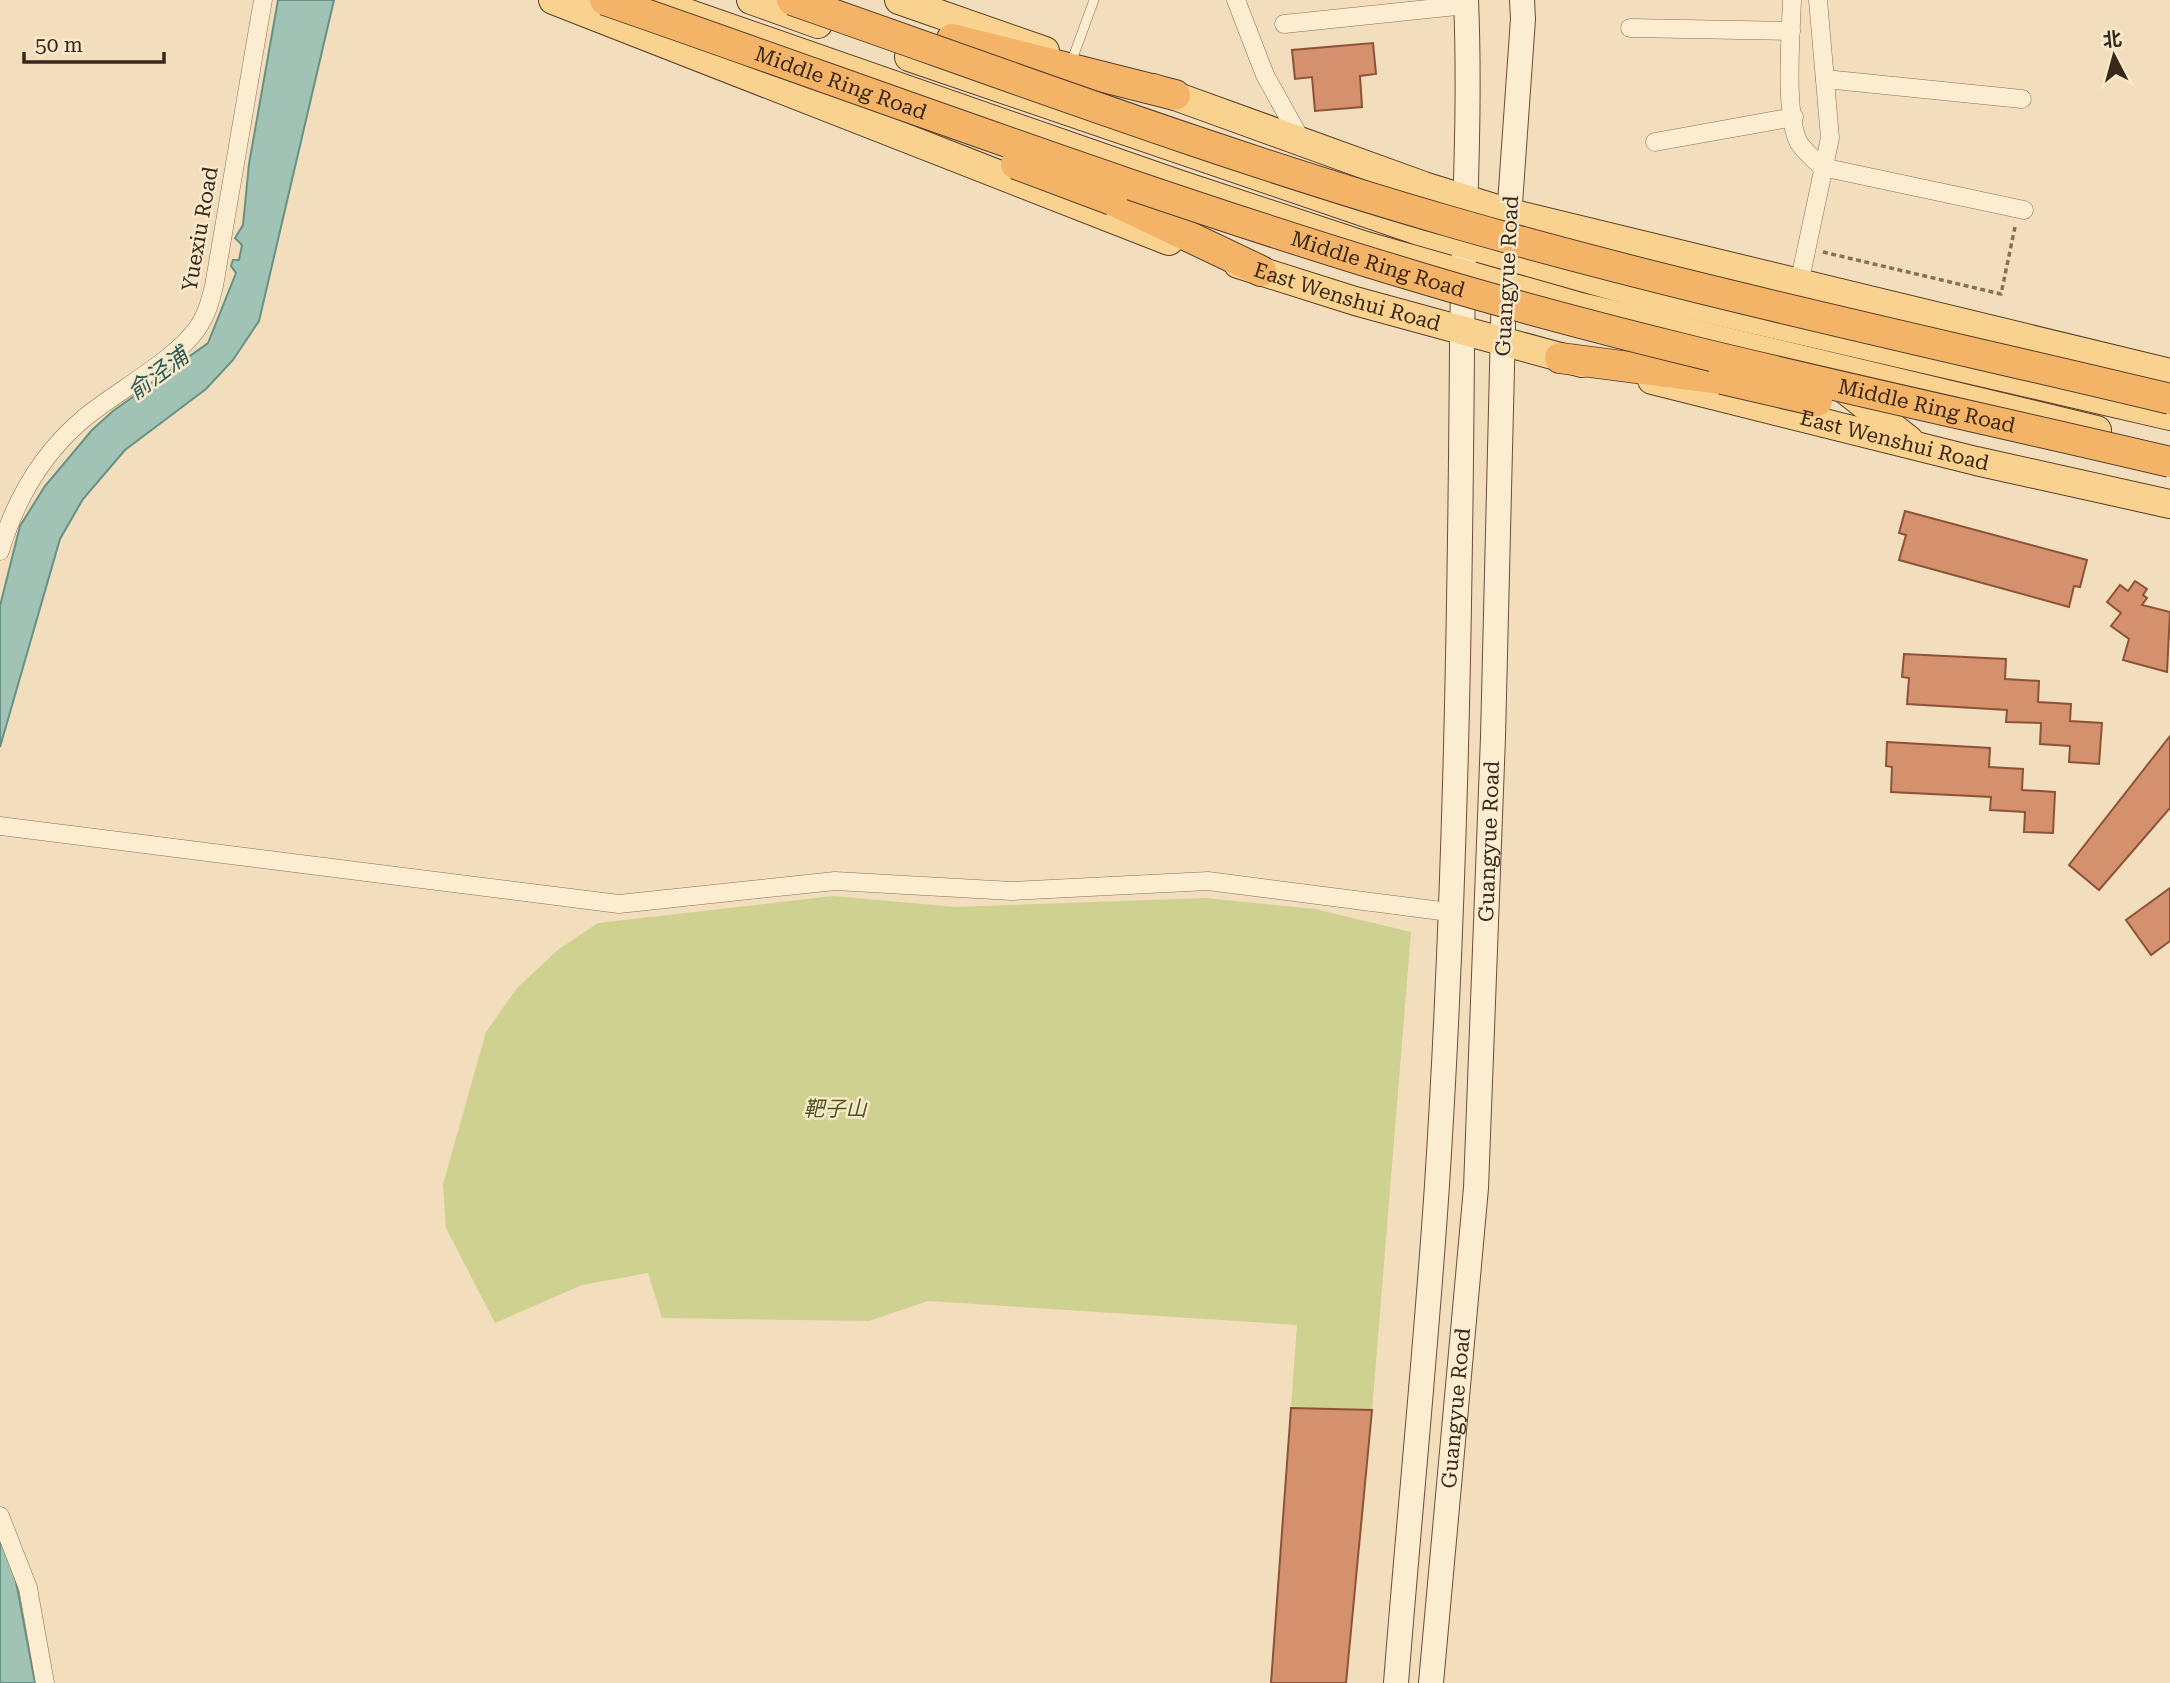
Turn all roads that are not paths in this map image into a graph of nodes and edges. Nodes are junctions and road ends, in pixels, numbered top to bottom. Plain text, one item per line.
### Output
1 (262, 0) edge
2 (552, 0) edge
3 (584, 0) edge
4 (606, 0) edge
5 (648, 0) edge
6 (751, 0) edge
7 (846, 0) edge
8 (899, 0) edge
9 (1094, 0) edge
10 (1236, 0) edge
11 (1522, 0) edge
12 (1792, 0) edge
13 (1818, 0) edge
14 (1466, 3) edge
15 (786, 4) edge
16 (692, 15) junction
17 (1284, 24) dead end
18 (948, 27) junction
19 (1630, 28) dead end
20 (1791, 30) junction
21 (843, 33) junction
22 (1072, 60) junction
23 (748, 76) junction
24 (1825, 79) junction
25 (1175, 95) junction
26 (2022, 99) dead end
27 (1794, 117) junction
28 (1301, 140) junction
29 (1655, 142) dead end
30 (1116, 162) junction
31 (1822, 167) junction
32 (1040, 190) junction
33 (1468, 200) junction
34 (2022, 209) road end
35 (1510, 213) junction
36 (1465, 244) junction
37 (1506, 256) junction
38 (1261, 271) junction
39 (1464, 274) junction
40 (1799, 284) junction
41 (1504, 286) junction
42 (1462, 331) junction
43 (2002, 332) junction
44 (1502, 342) junction
45 (1560, 358) junction
46 (1810, 362) junction
47 (1943, 363) junction
48 (2170, 373) edge
49 (2170, 399) edge
50 (2170, 416) edge
51 (1917, 446) junction
52 (2170, 449) edge
53 (2170, 462) edge
54 (2170, 481) edge
55 (2170, 504) edge
56 (0, 551) edge
57 (0, 826) edge
58 (1449, 912) junction
59 (0, 1516) edge
60 (45, 1683) edge
61 (1396, 1683) edge
62 (1431, 1683) edge

1 - 56 street, Yuexiu Road
2 - 23 main road, East Wenshui Road
3 - 38 highway, bridge
4 - 53 highway, Middle Ring Road, bridge
5 - 16 main road
6 - 15 main road
7 - 18 highway
8 - 18 main road
9 - 22 lane
10 - 28 street
11 - 35 main road, Guangyue Road
12 - 20 street
13 - 24 street
14 - 17 street
14 - 33 main road, Guangyue Road
15 - 21 main road
15 - 49 highway, bridge
16 - 23 main road
16 - 30 main road
18 - 21 main road
18 - 22 main road
18 - 25 highway
19 - 20 street
20 - 27 street
21 - 36 main road
22 - 25 main road
23 - 32 main road, East Wenshui Road
24 - 26 street
24 - 31 street
25 - 28 main road
27 - 29 street
27 - 31 street
28 - 33 main road
30 - 32 main road
30 - 39 main road
31 - 34 street
31 - 40 street
32 - 38 main road, East Wenshui Road
33 - 35 main road
33 - 36 main road, Guangyue Road
35 - 37 main road, Guangyue Road
35 - 40 main road
36 - 37 main road
36 - 39 main road, Guangyue Road
37 - 41 main road, Guangyue Road
37 - 47 main road
38 - 42 main road, East Wenshui Road
39 - 41 main road
39 - 42 main road, Guangyue Road
40 - 43 main road
41 - 44 main road, Guangyue Road
41 - 46 main road
42 - 44 main road, East Wenshui Road
42 - 58 main road, Guangyue Road
43 - 47 main road
43 - 48 main road
44 - 45 main road, East Wenshui Road
44 - 62 main road, Guangyue Road
45 - 51 main road, East Wenshui Road
45 - 54 highway, bridge
46 - 51 main road
46 - 52 main road
47 - 50 main road
51 - 55 main road, East Wenshui Road
57 - 58 street
58 - 61 main road, Guangyue Road
59 - 60 street

